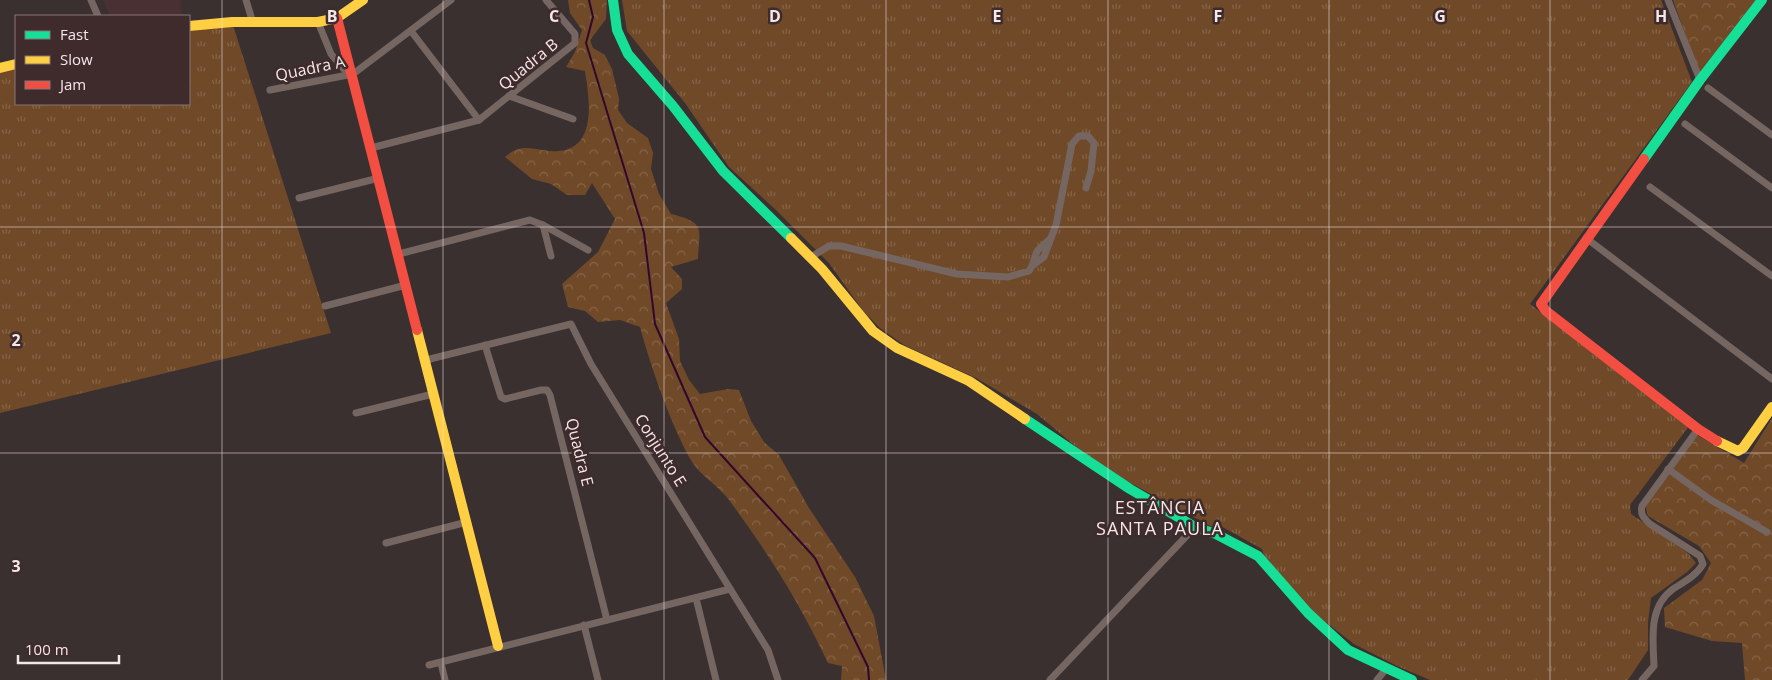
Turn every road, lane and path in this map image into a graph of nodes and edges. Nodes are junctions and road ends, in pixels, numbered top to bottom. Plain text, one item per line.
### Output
1 (91, 0) edge
2 (246, 0) edge
3 (363, 0) edge
4 (451, 0) edge
5 (546, 0) edge
6 (612, 0) edge
7 (1668, 0) edge
8 (1762, 0) edge
9 (98, 15) edge
10 (337, 18) junction
11 (318, 22) junction
12 (253, 23) junction
13 (190, 26) edge
14 (411, 31) junction
15 (15, 64) edge
16 (0, 68) edge
17 (352, 76) junction
18 (1700, 80) junction
19 (1708, 88) dead end
20 (270, 90) dead end
21 (509, 96) junction
22 (573, 119) dead end
23 (479, 120) junction
24 (1685, 124) dead end
25 (1772, 134) edge
26 (371, 148) junction
27 (379, 178) junction
28 (1650, 187) dead end
29 (1086, 188) dead end
30 (1772, 188) edge
31 (299, 198) dead end
32 (543, 225) junction
33 (1586, 238) junction
34 (588, 250) dead end
35 (399, 254) junction
36 (550, 256) dead end
37 (811, 257) junction
38 (1772, 276) edge
39 (406, 285) junction
40 (325, 306) dead end
41 (485, 345) junction
42 (426, 360) junction
43 (1772, 379) edge
44 (433, 394) junction
45 (1772, 407) edge
46 (356, 414) dead end
47 (1698, 428) junction
48 (1668, 469) junction
49 (467, 522) junction
50 (1195, 527) junction
51 (1768, 532) dead end
52 (386, 543) dead end
53 (730, 589) junction
54 (696, 598) junction
55 (607, 620) junction
56 (584, 625) junction
57 (498, 646) junction
58 (440, 663) junction
59 (429, 665) dead end
60 (1386, 668) junction
61 (445, 680) edge
62 (598, 680) edge
63 (716, 680) edge
64 (778, 680) edge
65 (1050, 680) edge
66 (1377, 680) edge
67 (1412, 680) edge
68 (1642, 680) edge

1 - 9 street
2 - 12 street
3 - 10 street
4 - 14 street, Quadra A
5 - 21 street, Quadra B
6 - 37 street
7 - 18 street
8 - 18 street
10 - 11 street
10 - 17 street
11 - 12 street
11 - 17 street
12 - 13 street
14 - 17 street, Quadra A
14 - 23 street
15 - 16 street
17 - 20 street, Quadra A
17 - 26 street
18 - 33 street
19 - 25 street
21 - 22 street
21 - 23 street, Quadra B
23 - 26 street, Quadra B
24 - 30 street
26 - 27 street
27 - 31 street
27 - 35 street
28 - 38 street
29 - 37 street
32 - 34 street
32 - 35 street
32 - 36 street
33 - 43 street
33 - 47 street
35 - 39 street
37 - 50 street
39 - 40 street
39 - 42 street
41 - 42 street
41 - 53 street, Conjunto E
41 - 55 street, Quadra E
42 - 44 street
44 - 46 street
44 - 49 street
45 - 47 street
47 - 48 street
48 - 51 street
48 - 68 street
49 - 52 street
49 - 57 street
50 - 60 street
50 - 65 street
53 - 54 street
53 - 64 street, Conjunto E
54 - 55 street
54 - 63 street
55 - 56 street
56 - 57 street
56 - 62 street
57 - 58 street
58 - 59 street
58 - 61 street
60 - 66 street
60 - 67 street

